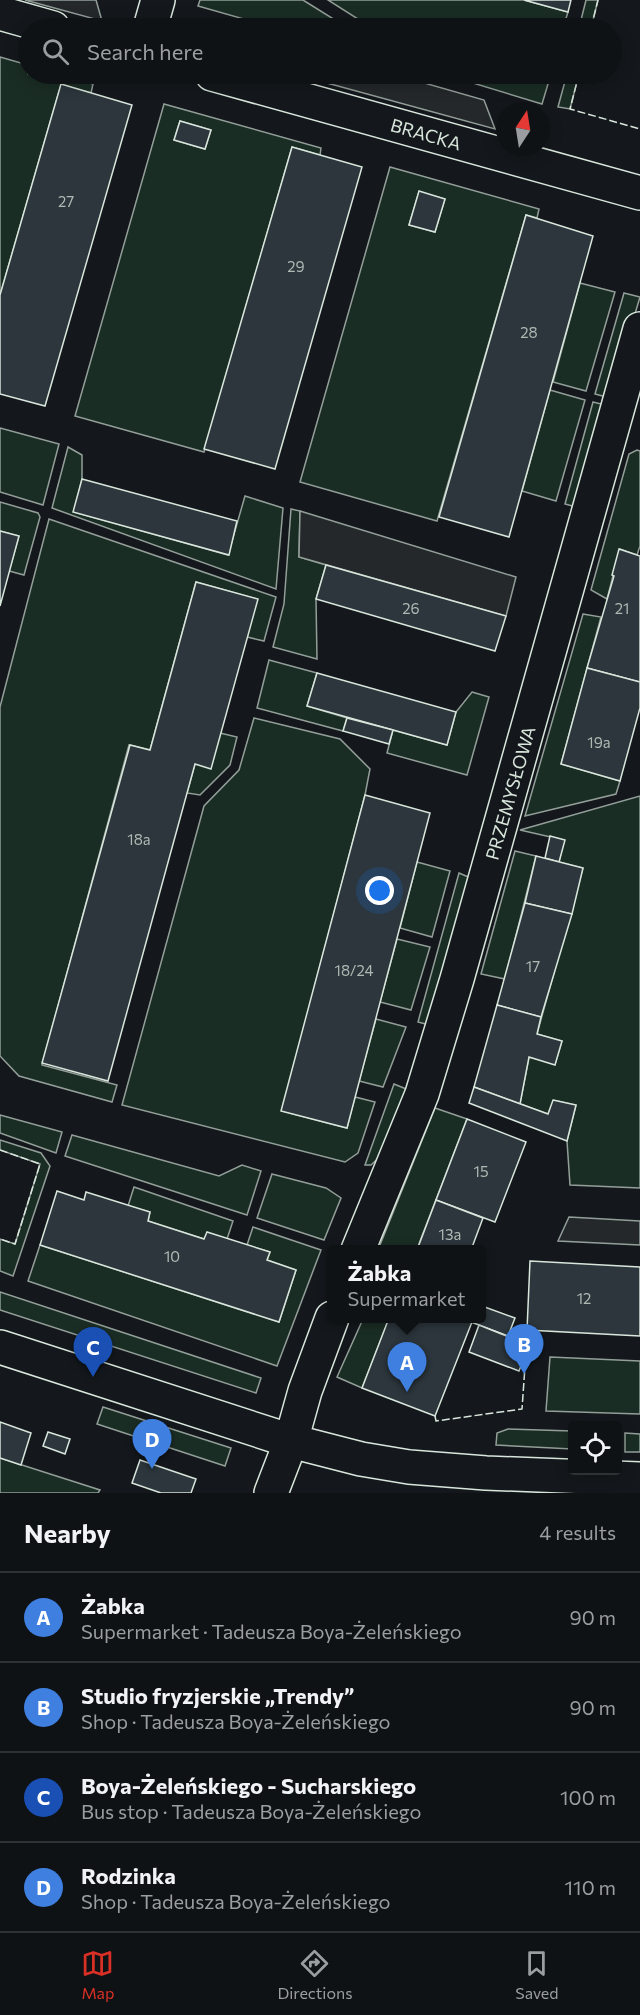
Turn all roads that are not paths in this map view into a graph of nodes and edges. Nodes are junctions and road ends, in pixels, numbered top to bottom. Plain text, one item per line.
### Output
1 (158, 0) edge
2 (0, 13) edge
3 (18, 18) edge
4 (153, 18) edge
5 (248, 84) edge
6 (640, 193) edge
7 (640, 329) edge
8 (360, 1245) edge
9 (330, 1323) edge
10 (0, 1347) edge
11 (291, 1441) junction
12 (640, 1479) edge
13 (271, 1493) edge

1 - 4 street
2 - 3 street
5 - 6 street, BRACKA
7 - 8 street, PRZEMYSŁOWA
9 - 11 street
10 - 11 street
11 - 12 street
11 - 13 street

